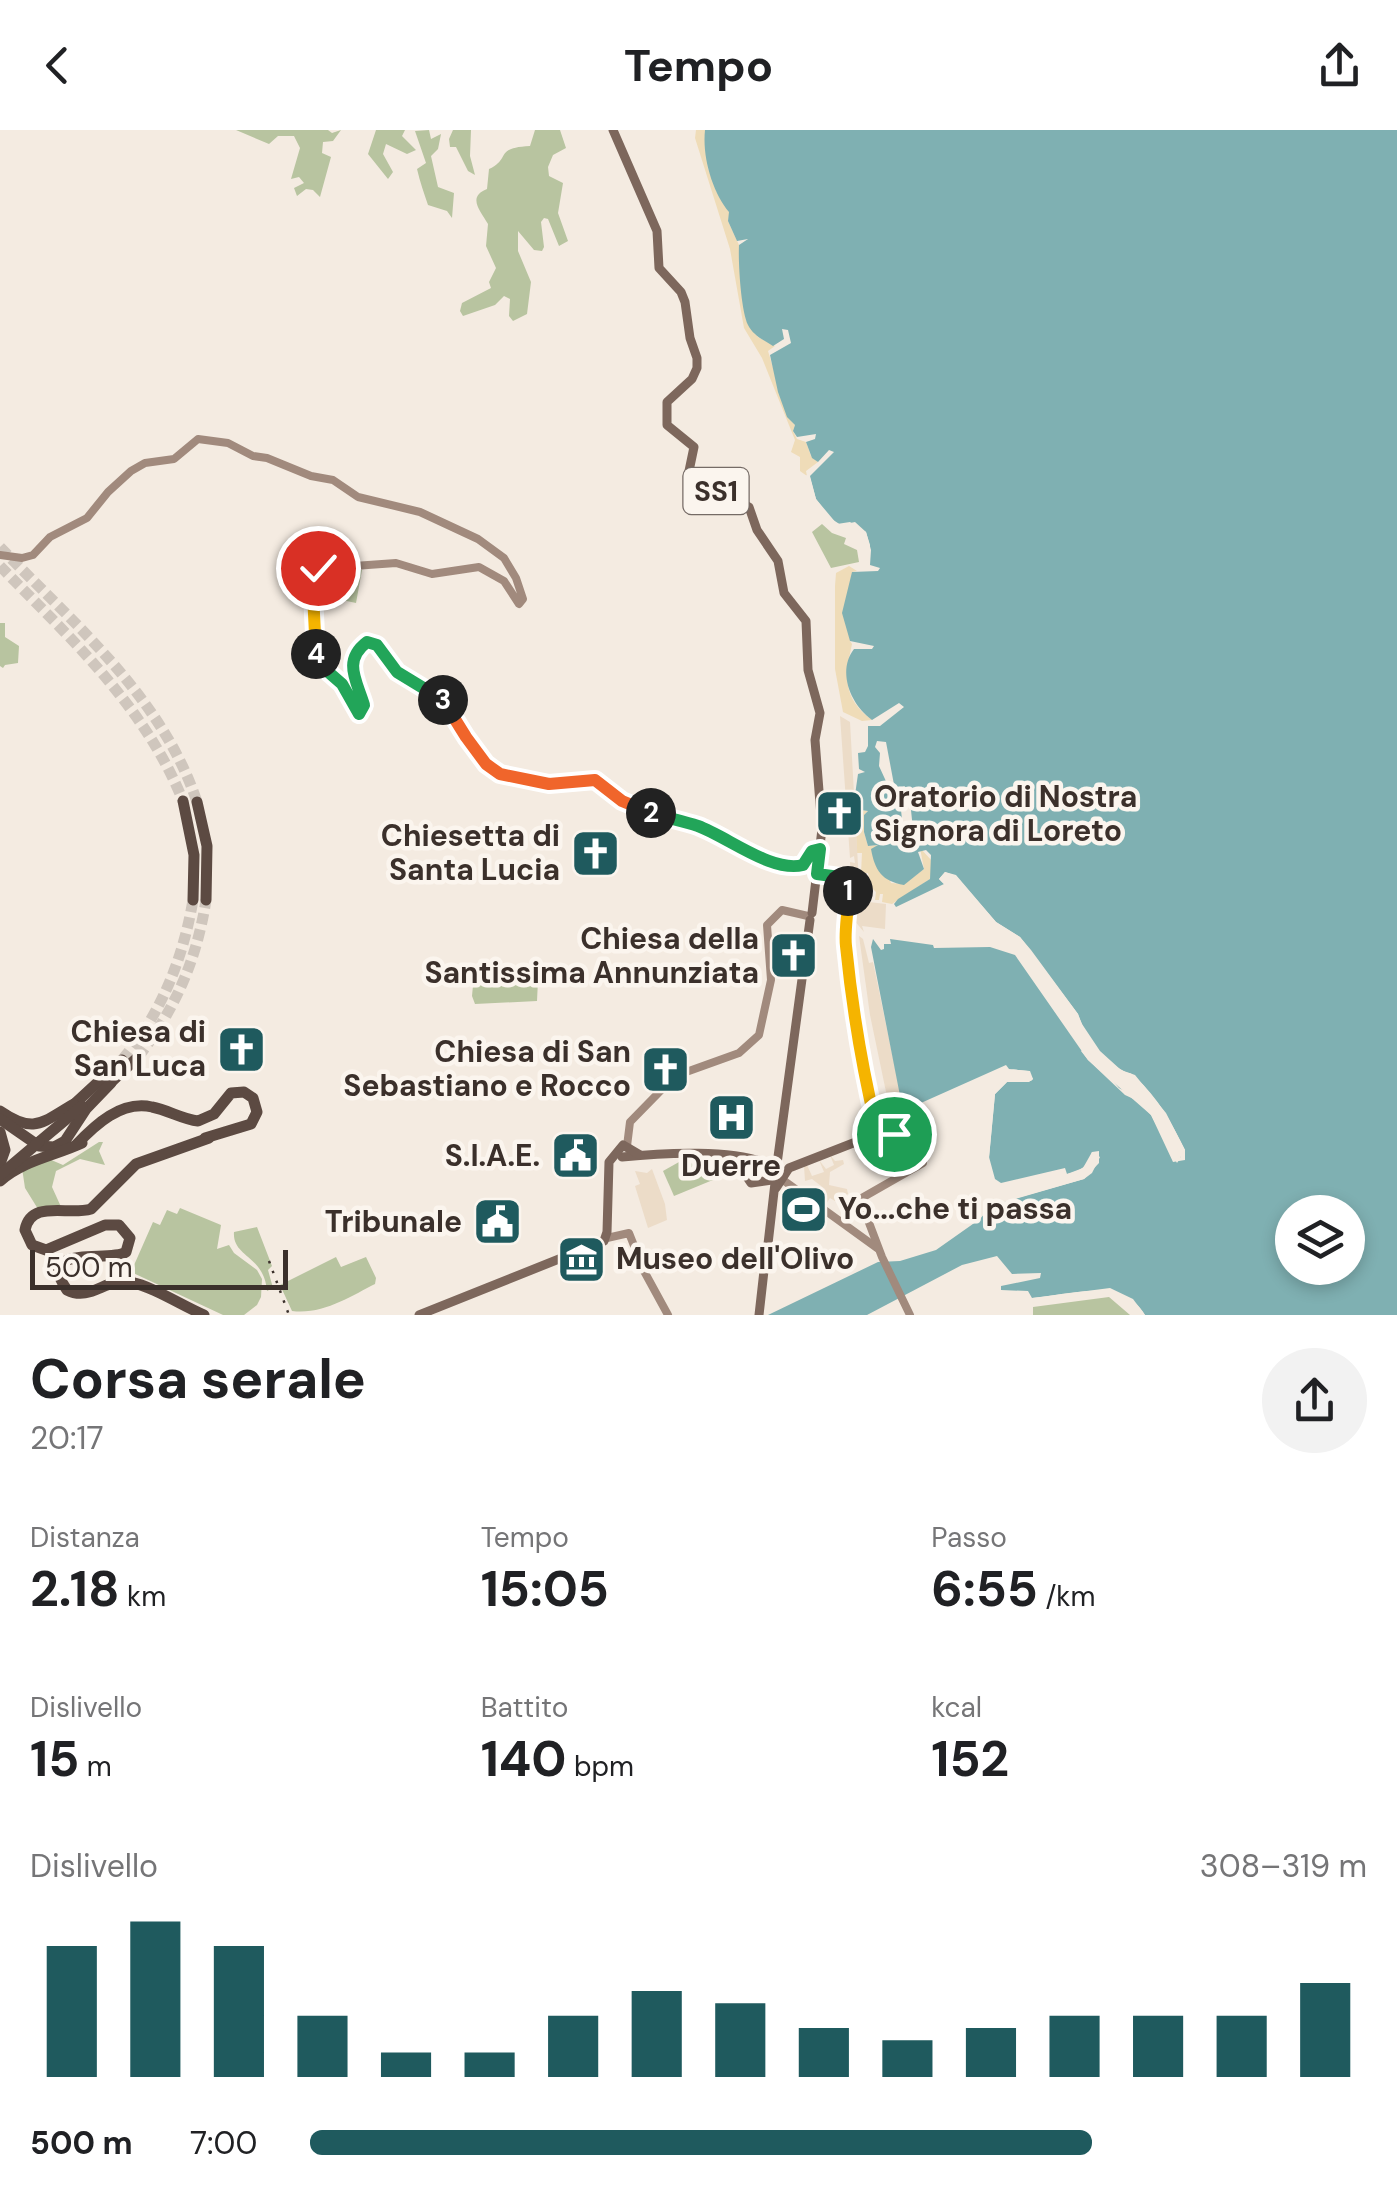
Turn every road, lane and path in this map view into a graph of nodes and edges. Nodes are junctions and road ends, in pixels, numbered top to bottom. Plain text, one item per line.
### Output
1 (613, 130) edge
2 (0, 555) edge
3 (184, 801) tunnel mouth
4 (198, 802) tunnel mouth
5 (820, 849) junction
6 (817, 874) junction
7 (810, 919) junction
8 (138, 1057) tunnel mouth
9 (122, 1060) tunnel mouth
10 (111, 1083) junction
11 (78, 1102) junction
12 (0, 1111) edge
13 (0, 1126) edge
14 (876, 1126) junction
15 (890, 1133) junction
16 (37, 1140) junction
17 (628, 1153) junction
18 (48, 1156) junction
19 (672, 1156) junction
20 (908, 1156) junction
21 (753, 1159) junction
22 (740, 1165) junction
23 (920, 1165) junction
24 (0, 1172) edge
25 (906, 1173) junction
26 (776, 1179) junction
27 (606, 1238) junction
28 (883, 1258) junction
29 (909, 1308) edge
30 (204, 1315) edge
31 (419, 1315) edge
32 (668, 1315) edge
33 (758, 1315) edge

1 - 5 main road, SS1
2 - 5 main road
3 - 4 highway
5 - 6 main road, SS1
6 - 7 main road, SS1
6 - 14 main road
7 - 17 main road
7 - 26 main road, SS1
8 - 10 highway
9 - 11 highway
10 - 13 highway
10 - 16 highway
11 - 12 highway
11 - 16 highway
13 - 18 highway
13 - 24 highway
14 - 15 main road
14 - 26 main road
15 - 20 main road
15 - 23 main road
16 - 24 highway, bridge
17 - 19 main road
17 - 27 main road
18 - 24 highway, bridge
18 - 30 highway
19 - 21 main road
19 - 22 main road
20 - 23 main road
20 - 25 main road
21 - 22 main road
21 - 26 main road
22 - 26 main road
23 - 25 main road
25 - 28 main road
26 - 28 main road
26 - 33 main road, SS1
27 - 31 main road
27 - 32 main road
28 - 29 main road

